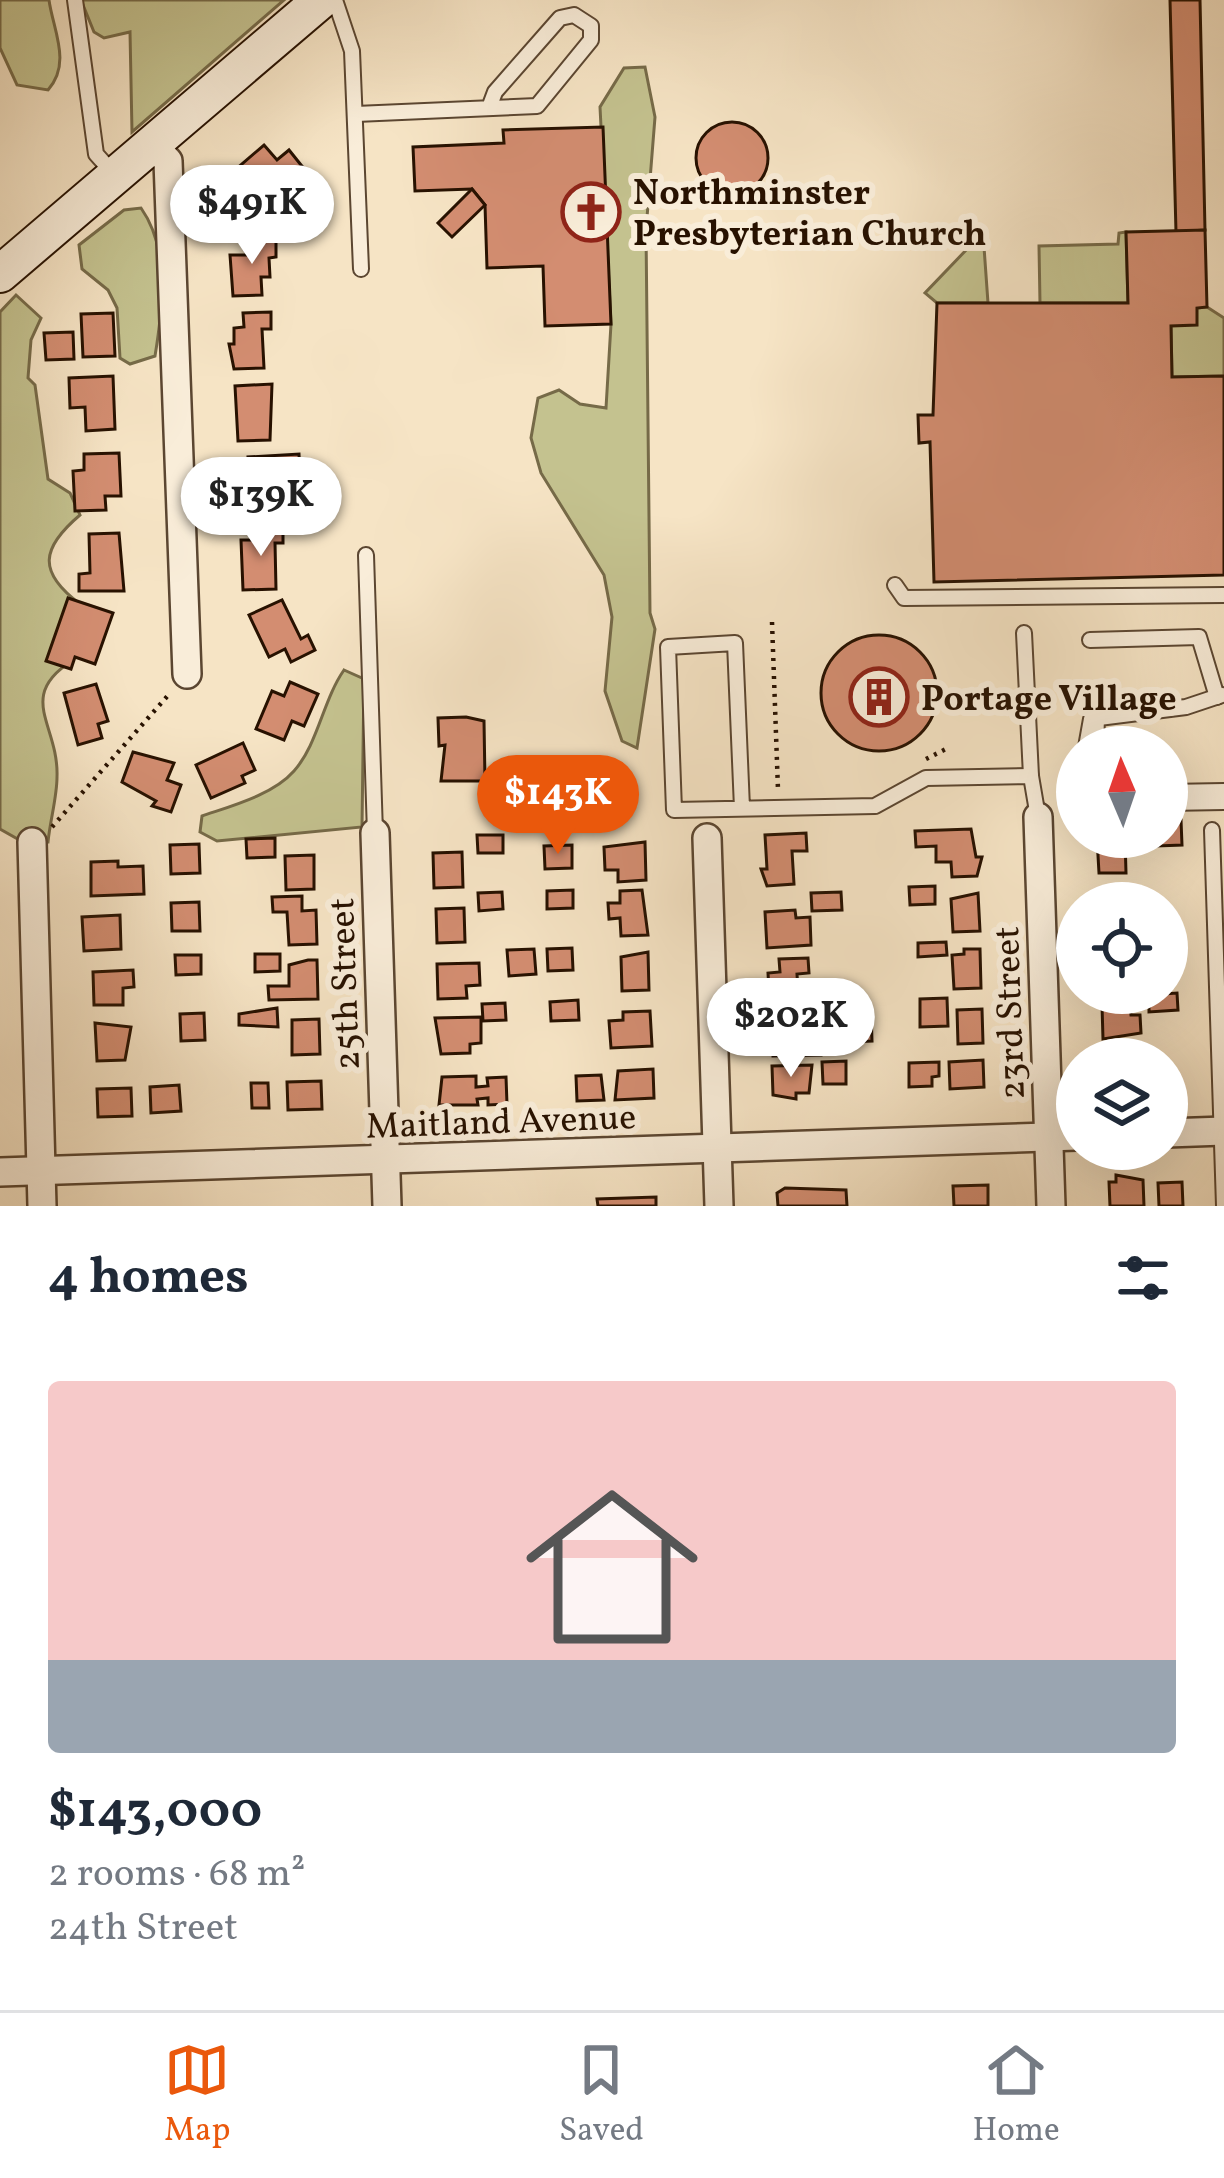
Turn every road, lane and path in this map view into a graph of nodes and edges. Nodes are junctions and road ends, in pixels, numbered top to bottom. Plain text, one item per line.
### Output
1 (75, 0) edge
2 (321, 0) edge
3 (335, 0) edge
4 (489, 108) junction
5 (356, 114) junction
6 (153, 145) junction
7 (116, 176) junction
8 (361, 269) dead end
9 (0, 274) edge
10 (366, 555) dead end
11 (895, 585) dead end
12 (1224, 595) edge
13 (772, 622) dead end
14 (1024, 633) dead end
15 (1090, 640) dead end
16 (187, 674) joint
17 (1220, 696) edge
18 (1097, 717) junction
19 (1090, 726) edge
20 (1097, 726) edge
21 (950, 747) dead end
22 (910, 766) dead end
23 (1031, 776) junction
24 (797, 789) dead end
25 (1224, 791) edge
26 (1188, 792) edge
27 (1188, 802) edge
28 (1224, 802) edge
29 (742, 808) junction
30 (1038, 817) joint
31 (1212, 830) dead end
32 (375, 832) joint
33 (706, 838) dead end
34 (32, 845) joint
35 (1224, 1131) edge
36 (1188, 1132) edge
37 (1048, 1136) junction
38 (1056, 1136) edge
39 (717, 1148) junction
40 (385, 1160) junction
41 (41, 1170) junction
42 (0, 1172) edge
43 (42, 1206) edge
44 (387, 1206) edge
45 (718, 1206) edge
46 (1051, 1206) edge
47 (1224, 1206) edge

1 - 7 lane
2 - 6 main road
3 - 5 lane
4 - 4 lane
4 - 5 lane
5 - 8 lane
6 - 7 main road
6 - 16 street
7 - 9 main road
10 - 32 lane
11 - 12 lane
13 - 24 path
14 - 23 lane
15 - 17 lane
16 - 34 path
17 - 18 lane
18 - 19 lane
18 - 20 lane
21 - 22 path
23 - 29 lane
23 - 30 lane
25 - 26 lane
27 - 28 lane
29 - 29 lane
30 - 37 street, 23rd Street
31 - 35 lane
32 - 40 street, 25th Street
33 - 39 street
34 - 41 street
35 - 36 street
35 - 47 lane
37 - 38 street, Maitland Avenue
37 - 39 street, Maitland Avenue
37 - 46 street, 23rd Street
39 - 40 street, Maitland Avenue
39 - 45 street
40 - 41 street, Maitland Avenue
40 - 44 street, 25th Street
41 - 42 street, Maitland Avenue
41 - 43 street

